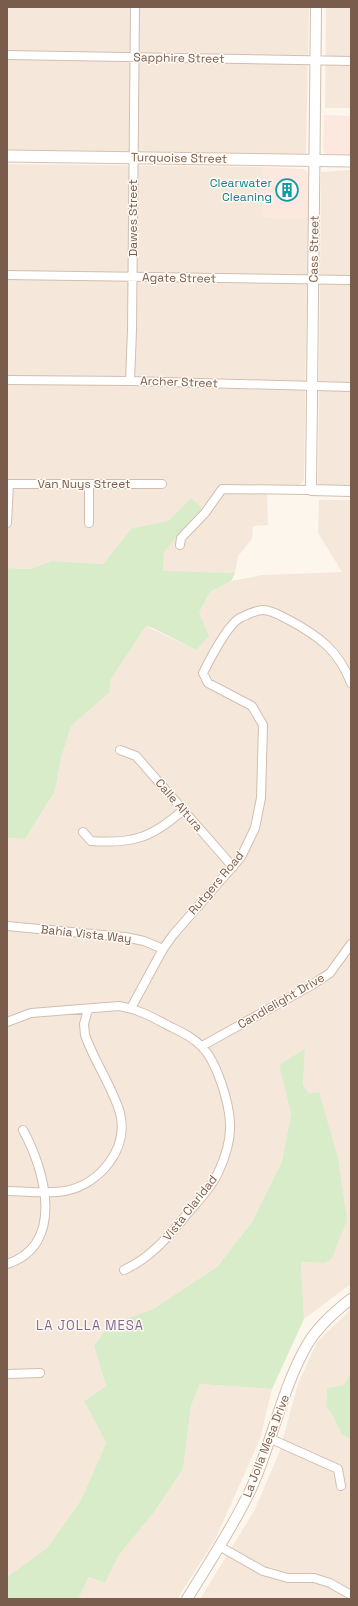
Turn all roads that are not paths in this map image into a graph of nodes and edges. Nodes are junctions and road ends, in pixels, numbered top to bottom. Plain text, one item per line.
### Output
1 (135, 7) edge
2 (316, 7) edge
3 (7, 56) edge
4 (135, 56) junction
5 (315, 61) junction
6 (351, 61) edge
7 (7, 156) edge
8 (133, 157) junction
9 (315, 160) junction
10 (351, 161) edge
11 (7, 275) edge
12 (132, 277) junction
13 (313, 280) junction
14 (351, 280) edge
15 (7, 380) edge
16 (130, 381) junction
17 (311, 386) junction
18 (351, 387) edge
19 (8, 484) edge
20 (89, 484) junction
21 (162, 484) dead end
22 (311, 490) junction
23 (351, 491) edge
24 (7, 523) edge
25 (88, 523) dead end
26 (180, 545) dead end
27 (351, 683) edge
28 (120, 750) dead end
29 (183, 810) junction
30 (83, 832) dead end
31 (233, 867) junction
32 (7, 926) edge
33 (351, 944) edge
34 (163, 949) junction
35 (131, 1008) junction
36 (88, 1009) junction
37 (7, 1022) edge
38 (202, 1046) junction
39 (23, 1130) dead end
40 (7, 1191) edge
41 (44, 1192) junction
42 (7, 1264) edge
43 (124, 1270) dead end
44 (351, 1299) edge
45 (7, 1374) edge
46 (40, 1374) dead end
47 (271, 1440) junction
48 (341, 1486) dead end
49 (219, 1546) junction
50 (351, 1595) edge
51 (187, 1599) edge

1 - 4 street, Dawes Street
2 - 5 street, Cass Street
3 - 4 street, Sapphire Street
4 - 5 street, Sapphire Street
4 - 8 street, Dawes Street
5 - 6 street, Sapphire Street
5 - 9 street, Cass Street
7 - 8 main road, Turquoise Street
8 - 9 main road, Turquoise Street
8 - 12 street, Dawes Street
9 - 10 main road, Turquoise Street
9 - 13 street, Cass Street
11 - 12 street, Agate Street
12 - 13 street, Agate Street
12 - 16 street, Dawes Street
13 - 14 street, Agate Street
13 - 17 street, Cass Street
15 - 16 street, Archer Street
16 - 17 street, Archer Street
17 - 18 street, Archer Street
17 - 22 street, Cass Street
19 - 20 street, Van Nuys Street
19 - 24 street
20 - 21 street, Van Nuys Street
20 - 25 street
22 - 23 street
22 - 26 street
27 - 31 street, Rutgers Road
28 - 29 street, Calle Altura
29 - 30 street
29 - 31 street, Calle Altura
31 - 34 street, Rutgers Road
32 - 34 street, Bahia Vista Way
33 - 38 street, Candlelight Drive
34 - 35 street, Rutgers Road
35 - 36 street
35 - 38 street, Vista Claridad
36 - 37 street
36 - 41 street
38 - 43 street, Vista Claridad
39 - 41 street
40 - 41 street
41 - 42 street
44 - 47 street, La Jolla Mesa Drive
45 - 46 street
47 - 48 street
47 - 49 street, La Jolla Mesa Drive
49 - 50 street
49 - 51 street, La Jolla Mesa Drive

